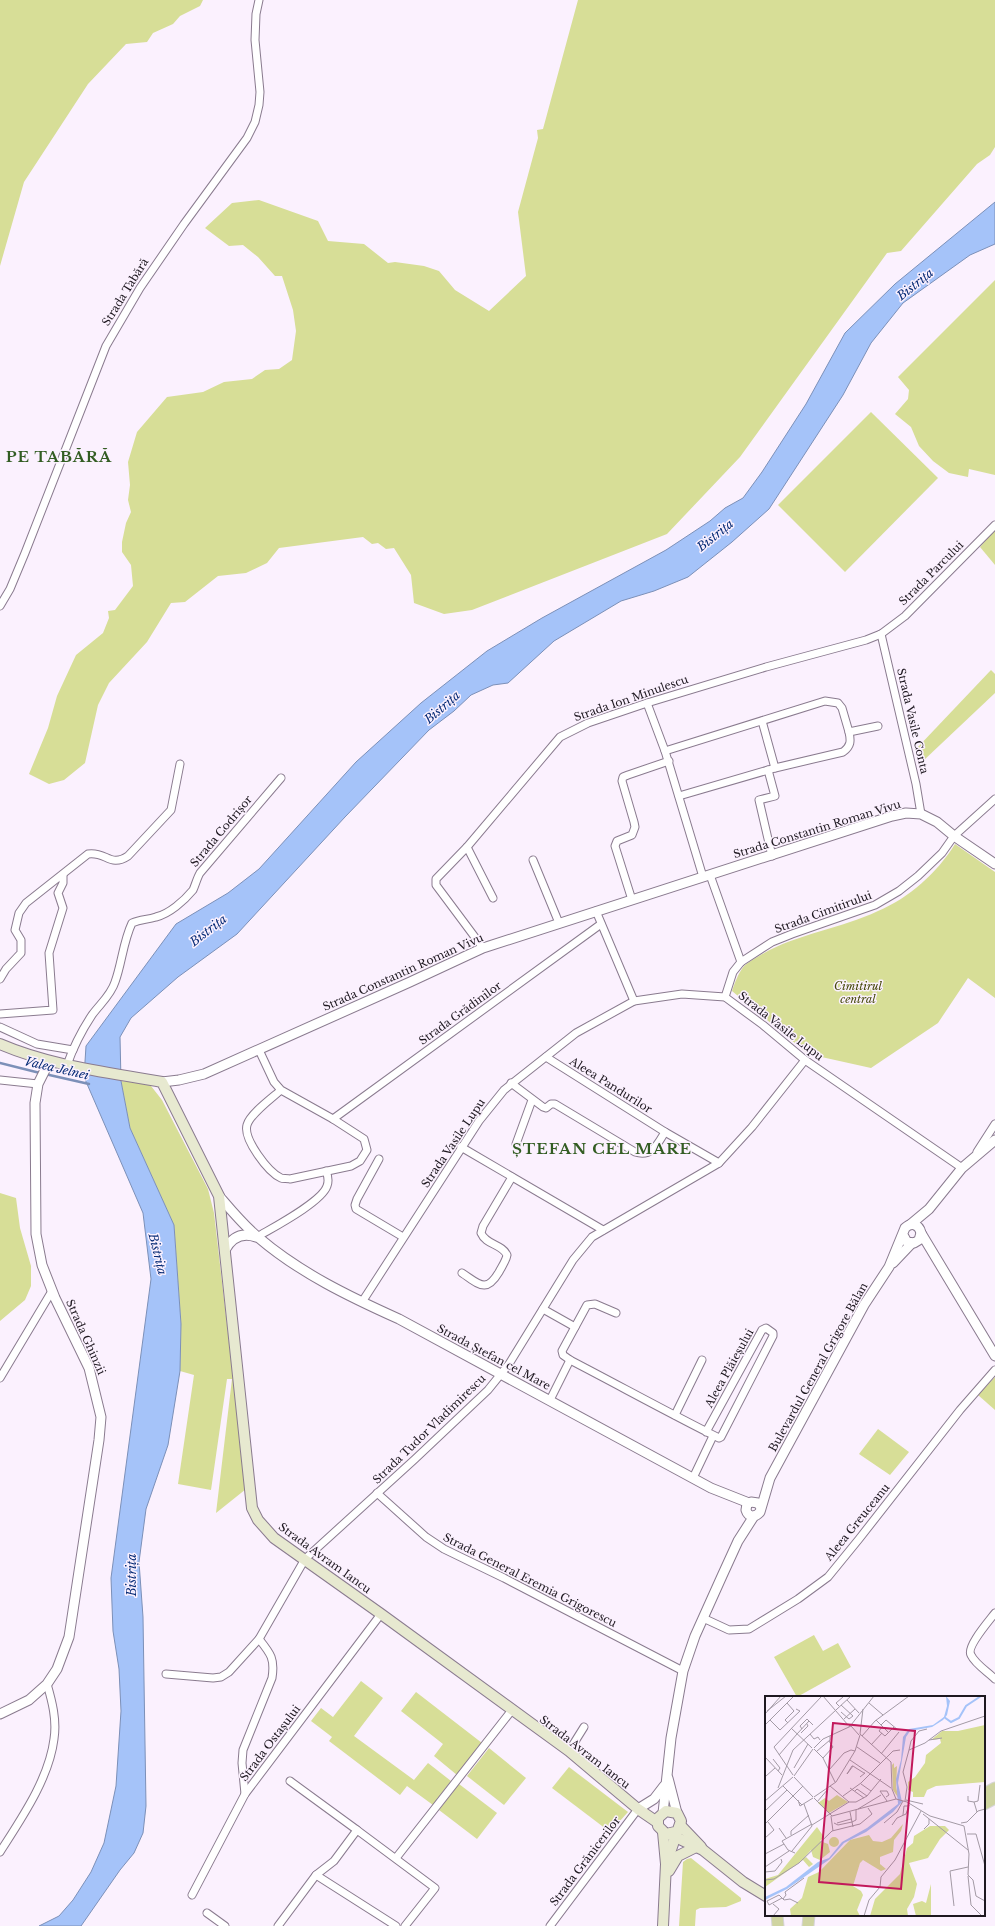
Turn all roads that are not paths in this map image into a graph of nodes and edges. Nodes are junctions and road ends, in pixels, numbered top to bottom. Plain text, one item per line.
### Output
1 (259, 0) edge
2 (995, 525) edge
3 (0, 606) edge
4 (881, 634) junction
5 (647, 703) junction
6 (762, 721) junction
7 (878, 726) dead end
8 (849, 732) junction
9 (665, 751) junction
10 (668, 761) junction
11 (180, 764) dead end
12 (775, 768) junction
13 (768, 770) junction
14 (281, 778) dead end
15 (679, 796) junction
16 (995, 799) edge
17 (921, 814) junction
18 (954, 836) junction
19 (467, 847) junction
20 (772, 856) junction
21 (533, 860) dead end
22 (995, 864) edge
23 (63, 875) junction
24 (707, 876) junction
25 (493, 898) dead end
26 (632, 900) junction
27 (596, 911) junction
28 (559, 923) junction
29 (601, 924) junction
30 (483, 948) junction
31 (741, 962) junction
32 (0, 979) edge
33 (725, 997) junction
34 (634, 1001) junction
35 (0, 1014) edge
36 (0, 1027) edge
37 (0, 1044) edge
38 (73, 1050) junction
39 (258, 1050) junction
40 (546, 1057) junction
41 (804, 1060) junction
42 (48, 1064) junction
43 (67, 1065) junction
44 (0, 1080) edge
45 (39, 1082) junction
46 (162, 1082) junction
47 (512, 1083) junction
48 (281, 1090) junction
49 (532, 1100) junction
50 (333, 1119) junction
51 (995, 1124) edge
52 (665, 1132) junction
53 (995, 1140) edge
54 (516, 1144) dead end
55 (461, 1147) junction
56 (975, 1156) junction
57 (380, 1158) dead end
58 (719, 1163) junction
59 (962, 1168) junction
60 (326, 1171) junction
61 (512, 1177) junction
62 (219, 1196) junction
63 (929, 1209) junction
64 (911, 1224) junction
65 (603, 1230) junction
66 (921, 1231) junction
67 (903, 1235) junction
68 (403, 1237) junction
69 (257, 1238) junction
70 (913, 1243) junction
71 (225, 1250) junction
72 (937, 1260) junction
73 (889, 1266) junction
74 (462, 1273) dead end
75 (52, 1291) junction
76 (362, 1302) junction
77 (543, 1309) junction
78 (616, 1313) dead end
79 (575, 1327) junction
80 (995, 1356) edge
81 (570, 1360) junction
82 (702, 1360) dead end
83 (995, 1370) edge
84 (500, 1375) junction
85 (0, 1378) edge
86 (550, 1400) junction
87 (675, 1415) junction
88 (706, 1432) junction
89 (713, 1436) junction
90 (693, 1478) junction
91 (769, 1480) junction
92 (377, 1494) junction
93 (761, 1508) joint
94 (749, 1509) junction
95 (305, 1559) junction
96 (995, 1613) edge
97 (382, 1614) junction
98 (703, 1618) junction
99 (259, 1639) junction
100 (683, 1671) junction
101 (166, 1674) dead end
102 (995, 1680) edge
103 (48, 1684) junction
104 (512, 1710) junction
105 (0, 1714) edge
106 (584, 1727) dead end
107 (569, 1751) junction
108 (666, 1779) junction
109 (290, 1781) dead end
110 (995, 1788) edge
111 (985, 1793) edge
112 (245, 1794) junction
113 (995, 1798) edge
114 (985, 1803) edge
115 (639, 1810) junction
116 (677, 1813) junction
117 (660, 1816) junction
118 (357, 1830) junction
119 (673, 1832) junction
120 (700, 1848) junction
121 (0, 1852) edge
122 (396, 1858) junction
123 (316, 1875) junction
124 (666, 1883) junction
125 (749, 1886) junction
126 (192, 1895) dead end
127 (765, 1895) edge
128 (765, 1903) edge
129 (208, 1913) dead end
130 (777, 1916) edge
131 (225, 1926) edge
132 (278, 1926) edge
133 (396, 1926) edge
134 (405, 1926) edge
135 (550, 1926) edge
136 (664, 1926) edge
137 (778, 1926) edge

1 - 3 street, Strada Tabără
2 - 4 street, Strada Parcului
4 - 5 street, Strada Ion Minulescu
4 - 17 street, Strada Vasile Conta
5 - 9 street
5 - 19 street, Strada Ion Minulescu
6 - 8 street
6 - 9 street
6 - 12 street
7 - 8 street
8 - 12 street
9 - 10 street
10 - 15 street
10 - 26 street
11 - 23 street
12 - 13 street
13 - 15 street
13 - 20 street
14 - 38 street, Strada Codrișor
15 - 24 street
16 - 18 street, Strada Cimitirului
17 - 18 street, Strada Constantin Roman Vivu
17 - 20 street, Strada Constantin Roman Vivu
18 - 22 street, Strada Constantin Roman Vivu
18 - 31 street, Strada Cimitirului
19 - 25 street
19 - 30 street, Strada Ion Minulescu
20 - 24 street, Strada Constantin Roman Vivu
21 - 28 street
23 - 32 street
23 - 35 street
24 - 26 street, Strada Constantin Roman Vivu
24 - 31 street
26 - 27 street, Strada Constantin Roman Vivu
27 - 28 street, Strada Constantin Roman Vivu
27 - 29 street
28 - 30 street, Strada Constantin Roman Vivu
29 - 34 street
29 - 50 street, Strada Grădinilor
30 - 39 street, Strada Constantin Roman Vivu
31 - 33 street, Strada Cimitirului
33 - 34 street, Strada Vasile Lupu
33 - 41 street, Strada Vasile Lupu
34 - 40 street, Strada Vasile Lupu
36 - 38 street
37 - 42 main road
38 - 43 street, Strada Codrișor
39 - 46 street, Strada Constantin Roman Vivu
39 - 48 street
40 - 47 street, Strada Vasile Lupu
40 - 52 street, Aleea Pandurilor
41 - 58 street, Strada Tudor Vladimirescu
41 - 59 street, Strada Vasile Lupu
42 - 43 main road
42 - 45 street, Strada Ghinzii
43 - 46 main road
44 - 45 street
45 - 75 street, Strada Ghinzii
46 - 62 main road, Strada Ștefan cel Mare
47 - 49 street
47 - 55 street, Strada Vasile Lupu
48 - 50 street
48 - 60 street
49 - 52 street
49 - 54 street
50 - 60 street
51 - 56 street
52 - 58 street, Aleea Pandurilor
53 - 56 street
55 - 61 street
55 - 68 street, Strada Vasile Lupu
56 - 59 street
57 - 68 street
58 - 65 street, Strada Tudor Vladimirescu
59 - 63 street
60 - 69 street
61 - 65 street
61 - 74 street
62 - 69 street, Strada Ștefan cel Mare
62 - 71 main road, Strada Avram Iancu
63 - 64 street
63 - 66 street
64 - 66 street
64 - 67 street
65 - 77 street, Strada Tudor Vladimirescu
66 - 70 street
66 - 72 street
67 - 70 street
67 - 73 street, Bulevardul General Grigore Bălan
68 - 76 street, Strada Vasile Lupu
69 - 71 street
69 - 76 street, Strada Ștefan cel Mare
70 - 72 street
70 - 73 street, Bulevardul General Grigore Bălan
71 - 95 main road, Strada Avram Iancu
72 - 80 street
73 - 91 street, Bulevardul General Grigore Bălan
75 - 85 street
75 - 103 street, Strada Ghinzii
76 - 84 street, Strada Ștefan cel Mare
77 - 79 street
77 - 84 street, Strada Tudor Vladimirescu
78 - 79 street
79 - 81 street
81 - 86 street
81 - 87 street
82 - 87 street
83 - 98 street, Aleea Greuceanu
84 - 86 street, Strada Ștefan cel Mare
84 - 92 street, Strada Tudor Vladimirescu
86 - 90 street, Strada Ștefan cel Mare
87 - 88 street
88 - 89 street
88 - 89 street, Aleea Plăieșului
89 - 90 street, Aleea Plăieșului
90 - 94 street, Strada Ștefan cel Mare
91 - 93 street, Bulevardul General Grigore Bălan
91 - 94 street, Bulevardul General Grigore Bălan
92 - 95 street, Strada Tudor Vladimirescu
92 - 100 street, Strada General Eremia Grigorescu
93 - 94 street, Strada Ștefan cel Mare
94 - 98 street, Bulevardul General Grigore Bălan
95 - 97 main road, Strada Avram Iancu
95 - 99 street, Strada Tudor Vladimirescu
96 - 102 street
97 - 104 main road, Strada Avram Iancu
97 - 112 street, Strada Ostașului
98 - 100 street, Bulevardul General Grigore Bălan
99 - 101 street, Strada Tudor Vladimirescu
99 - 112 street
100 - 108 street, Bulevardul General Grigore Bălan
103 - 105 street, Strada Ghinzii
103 - 121 street
104 - 107 main road, Strada Avram Iancu
104 - 122 street
106 - 107 street
107 - 115 main road, Strada Avram Iancu
108 - 115 street
108 - 116 street, Bulevardul General Grigore Bălan
108 - 117 street, Bulevardul General Grigore Bălan
109 - 118 street
110 - 111 main road
112 - 126 street, Strada Ostașului
113 - 114 main road
115 - 117 main road, Strada Avram Iancu
115 - 135 street, Strada Grănicerilor
116 - 117 main road
116 - 119 main road
117 - 119 main road
118 - 122 street
118 - 123 street
119 - 120 main road
119 - 124 main road
120 - 124 main road
120 - 125 main road
122 - 134 street
123 - 132 street
123 - 133 street
124 - 136 main road
125 - 127 main road
125 - 128 main road
129 - 131 street
130 - 137 main road

